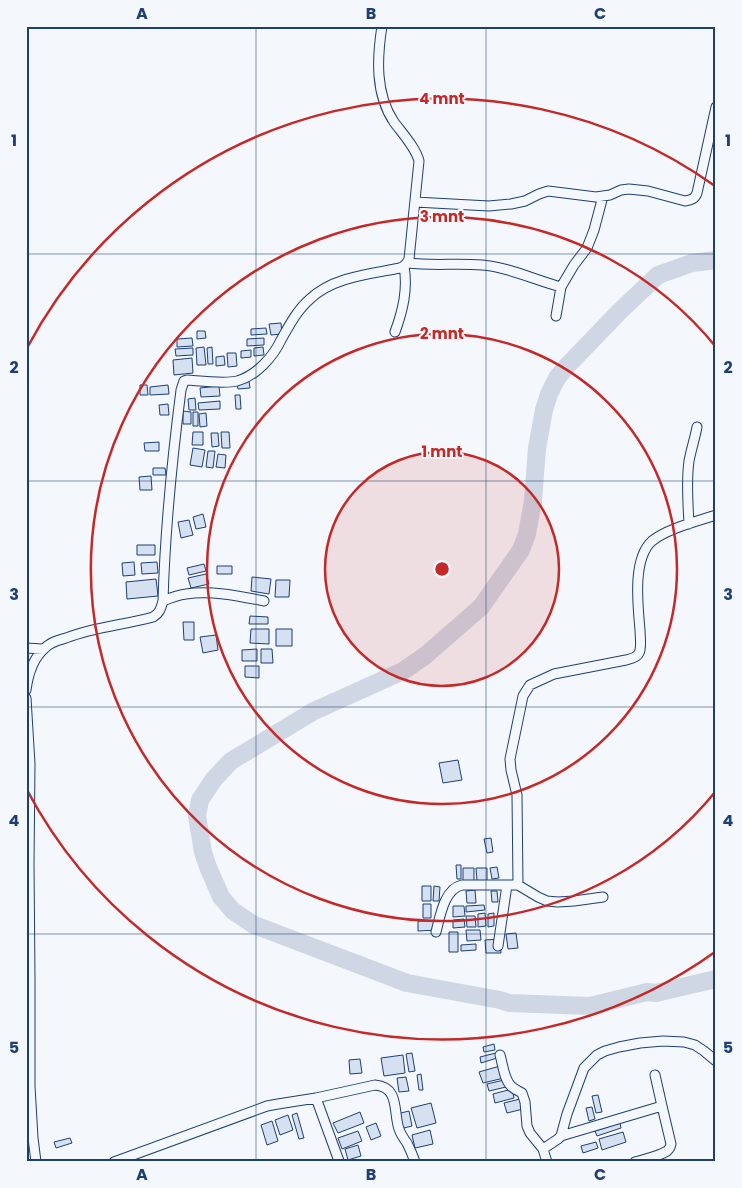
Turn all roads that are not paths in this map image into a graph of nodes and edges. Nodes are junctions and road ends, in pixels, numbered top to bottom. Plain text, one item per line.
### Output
1 (382, 26) edge
2 (716, 107) edge
3 (603, 196) junction
4 (415, 202) junction
5 (406, 265) junction
6 (560, 287) junction
7 (556, 316) dead end
8 (396, 332) dead end
9 (697, 427) dead end
10 (716, 515) edge
11 (689, 524) junction
12 (163, 601) junction
13 (264, 601) dead end
14 (26, 648) edge
15 (43, 649) junction
16 (26, 690) edge
17 (26, 698) edge
18 (507, 885) junction
19 (518, 885) junction
20 (602, 897) dead end
21 (436, 932) dead end
22 (498, 946) dead end
23 (500, 1055) dead end
24 (716, 1061) edge
25 (655, 1075) dead end
26 (316, 1098) junction
27 (662, 1106) junction
28 (561, 1136) junction
29 (543, 1149) junction
30 (339, 1161) edge
31 (36, 1162) edge
32 (114, 1162) edge
33 (415, 1162) edge
34 (547, 1162) edge
35 (635, 1162) edge

1 - 4 street
2 - 3 street
3 - 4 street
3 - 6 street
4 - 5 street
5 - 6 street
5 - 8 street
5 - 12 street
6 - 7 street
9 - 11 street
10 - 11 street
11 - 19 street
12 - 13 street
12 - 15 street
14 - 15 street
15 - 16 street
17 - 31 street
18 - 19 street
18 - 21 street
18 - 22 street
19 - 20 street
23 - 29 street
24 - 28 street
25 - 27 street
26 - 30 street
26 - 32 street
26 - 33 street
27 - 28 street
27 - 35 street
28 - 29 street
29 - 34 street

